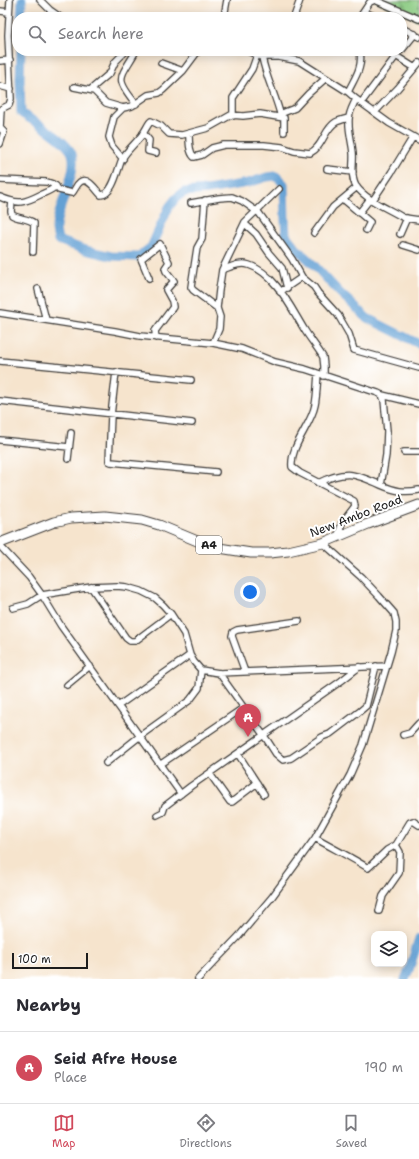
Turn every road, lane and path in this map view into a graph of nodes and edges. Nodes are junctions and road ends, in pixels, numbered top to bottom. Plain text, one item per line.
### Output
1 (10, 0) edge
2 (40, 0) edge
3 (227, 0) edge
4 (300, 0) edge
5 (0, 11) edge
6 (10, 12) junction
7 (53, 12) edge
8 (225, 12) edge
9 (296, 12) edge
10 (364, 12) edge
11 (402, 12) edge
12 (407, 14) edge
13 (419, 19) edge
14 (407, 30) edge
15 (417, 35) edge
16 (407, 45) edge
17 (121, 56) edge
18 (133, 56) edge
19 (194, 56) edge
20 (259, 56) joint
21 (285, 56) edge
22 (361, 56) edge
23 (397, 56) joint
24 (10, 60) junction
25 (0, 61) edge
26 (161, 63) dead end
27 (417, 65) edge
28 (183, 71) junction
29 (326, 78) junction
30 (0, 86) edge
31 (74, 87) dead end
32 (11, 88) junction
33 (90, 90) junction
34 (348, 92) junction
35 (356, 99) junction
36 (361, 103) junction
37 (136, 104) junction
38 (123, 108) junction
39 (375, 112) junction
40 (280, 115) junction
41 (234, 116) junction
42 (349, 118) junction
43 (0, 128) edge
44 (284, 132) dead end
45 (144, 133) junction
46 (189, 134) junction
47 (413, 137) junction
48 (419, 140) edge
49 (0, 144) edge
50 (156, 153) dead end
51 (123, 159) junction
52 (327, 169) dead end
53 (353, 172) junction
54 (0, 180) edge
55 (357, 187) junction
56 (58, 188) junction
57 (279, 189) dead end
58 (0, 197) edge
59 (343, 199) junction
60 (205, 200) junction
61 (372, 200) junction
62 (12, 202) junction
63 (191, 203) dead end
64 (256, 212) junction
65 (359, 213) junction
66 (407, 218) junction
67 (419, 219) edge
68 (245, 224) junction
69 (366, 230) dead end
70 (314, 233) dead end
71 (400, 234) dead end
72 (402, 245) dead end
73 (419, 250) edge
74 (33, 252) dead end
75 (222, 270) junction
76 (302, 277) junction
77 (149, 278) dead end
78 (287, 288) junction
79 (38, 289) dead end
80 (280, 292) junction
81 (217, 308) junction
82 (0, 313) edge
83 (46, 320) junction
84 (156, 338) junction
85 (213, 343) junction
86 (0, 361) edge
87 (419, 368) edge
88 (116, 372) junction
89 (321, 375) junction
90 (191, 380) dead end
91 (382, 396) junction
92 (0, 401) edge
93 (419, 404) edge
94 (111, 415) junction
95 (192, 424) dead end
96 (71, 433) dead end
97 (0, 440) edge
98 (69, 447) junction
99 (404, 452) dead end
100 (419, 452) edge
101 (68, 459) dead end
102 (216, 472) dead end
103 (318, 483) junction
104 (381, 485) junction
105 (419, 490) edge
106 (419, 505) edge
107 (337, 538) junction
108 (323, 543) junction
109 (0, 544) edge
110 (91, 587) junction
111 (42, 595) junction
112 (13, 608) dead end
113 (171, 614) junction
114 (299, 621) dead end
115 (190, 655) junction
116 (90, 666) junction
117 (376, 666) junction
118 (387, 666) junction
119 (359, 667) junction
120 (201, 670) junction
121 (245, 672) junction
122 (219, 674) junction
123 (67, 685) dead end
124 (118, 706) junction
125 (243, 708) junction
126 (419, 723) edge
127 (264, 735) junction
128 (403, 735) dead end
129 (140, 736) junction
130 (238, 754) junction
131 (106, 763) dead end
132 (161, 764) junction
133 (210, 774) junction
134 (257, 783) junction
135 (181, 794) junction
136 (264, 794) dead end
137 (157, 815) dead end
138 (419, 825) edge
139 (315, 838) junction
140 (396, 845) junction
141 (379, 911) dead end
142 (198, 979) edge

1 - 6 street
2 - 7 street
3 - 8 street
4 - 9 street
5 - 6 street
6 - 24 street
10 - 11 street
12 - 13 street
14 - 15 street
15 - 16 street
17 - 33 street
18 - 37 street
19 - 28 street
20 - 40 street
20 - 41 street
21 - 29 street
22 - 34 street
23 - 27 street
23 - 36 street
24 - 25 street
24 - 32 street
26 - 28 street
27 - 39 street
28 - 37 street
29 - 34 street
29 - 40 street
30 - 32 street
31 - 33 street
32 - 43 street
33 - 38 street
34 - 35 street
35 - 36 street
35 - 42 street
36 - 39 street
37 - 38 street
38 - 51 street
39 - 47 street
40 - 41 street
40 - 44 street
41 - 46 street
42 - 46 street
42 - 53 street
43 - 49 street
45 - 46 street
45 - 50 street
45 - 51 street
47 - 48 street
47 - 61 street
51 - 56 street
52 - 53 street
53 - 55 street
54 - 56 street
55 - 59 street
55 - 61 street
56 - 62 street
57 - 64 street
58 - 62 street
59 - 65 street
59 - 70 street
60 - 63 street
60 - 64 street
60 - 81 street
61 - 65 street
61 - 66 street
62 - 74 street
64 - 68 street
64 - 76 street
65 - 69 street
66 - 67 street
66 - 71 street
68 - 75 street
68 - 78 street
72 - 73 street
75 - 80 street
75 - 81 street
76 - 78 street
76 - 87 street
77 - 84 street
78 - 80 street
79 - 83 street
80 - 89 street
81 - 85 street
82 - 83 street
83 - 84 street
84 - 85 street
85 - 89 street
86 - 88 street
88 - 90 street
88 - 94 street
89 - 91 street
89 - 103 street
91 - 93 street
91 - 104 street
92 - 94 street
94 - 95 street
94 - 102 street
96 - 98 street
97 - 98 street
98 - 101 street
99 - 100 street
103 - 104 street
103 - 107 street
104 - 105 street
106 - 107 main road, New Ambo Road / A4
107 - 108 main road, New Ambo Road / A4
108 - 109 main road, New Ambo Road / A4
108 - 118 street
109 - 111 street
110 - 111 street
110 - 113 street
110 - 113 street
111 - 112 street
111 - 116 street
113 - 115 street
114 - 121 street
115 - 120 street
115 - 124 street
116 - 123 street
116 - 124 street
117 - 118 street
117 - 119 street
117 - 127 street
118 - 139 street
119 - 121 street
119 - 127 street
120 - 122 street
120 - 129 street
121 - 122 street
122 - 125 street
124 - 129 street
125 - 127 street
125 - 132 street
126 - 128 street
127 - 130 street
129 - 131 street
129 - 132 street
130 - 133 street
130 - 134 street
132 - 135 street
133 - 134 street
133 - 135 street
134 - 136 street
135 - 137 street
138 - 140 street
139 - 140 street
139 - 142 street
140 - 141 street

